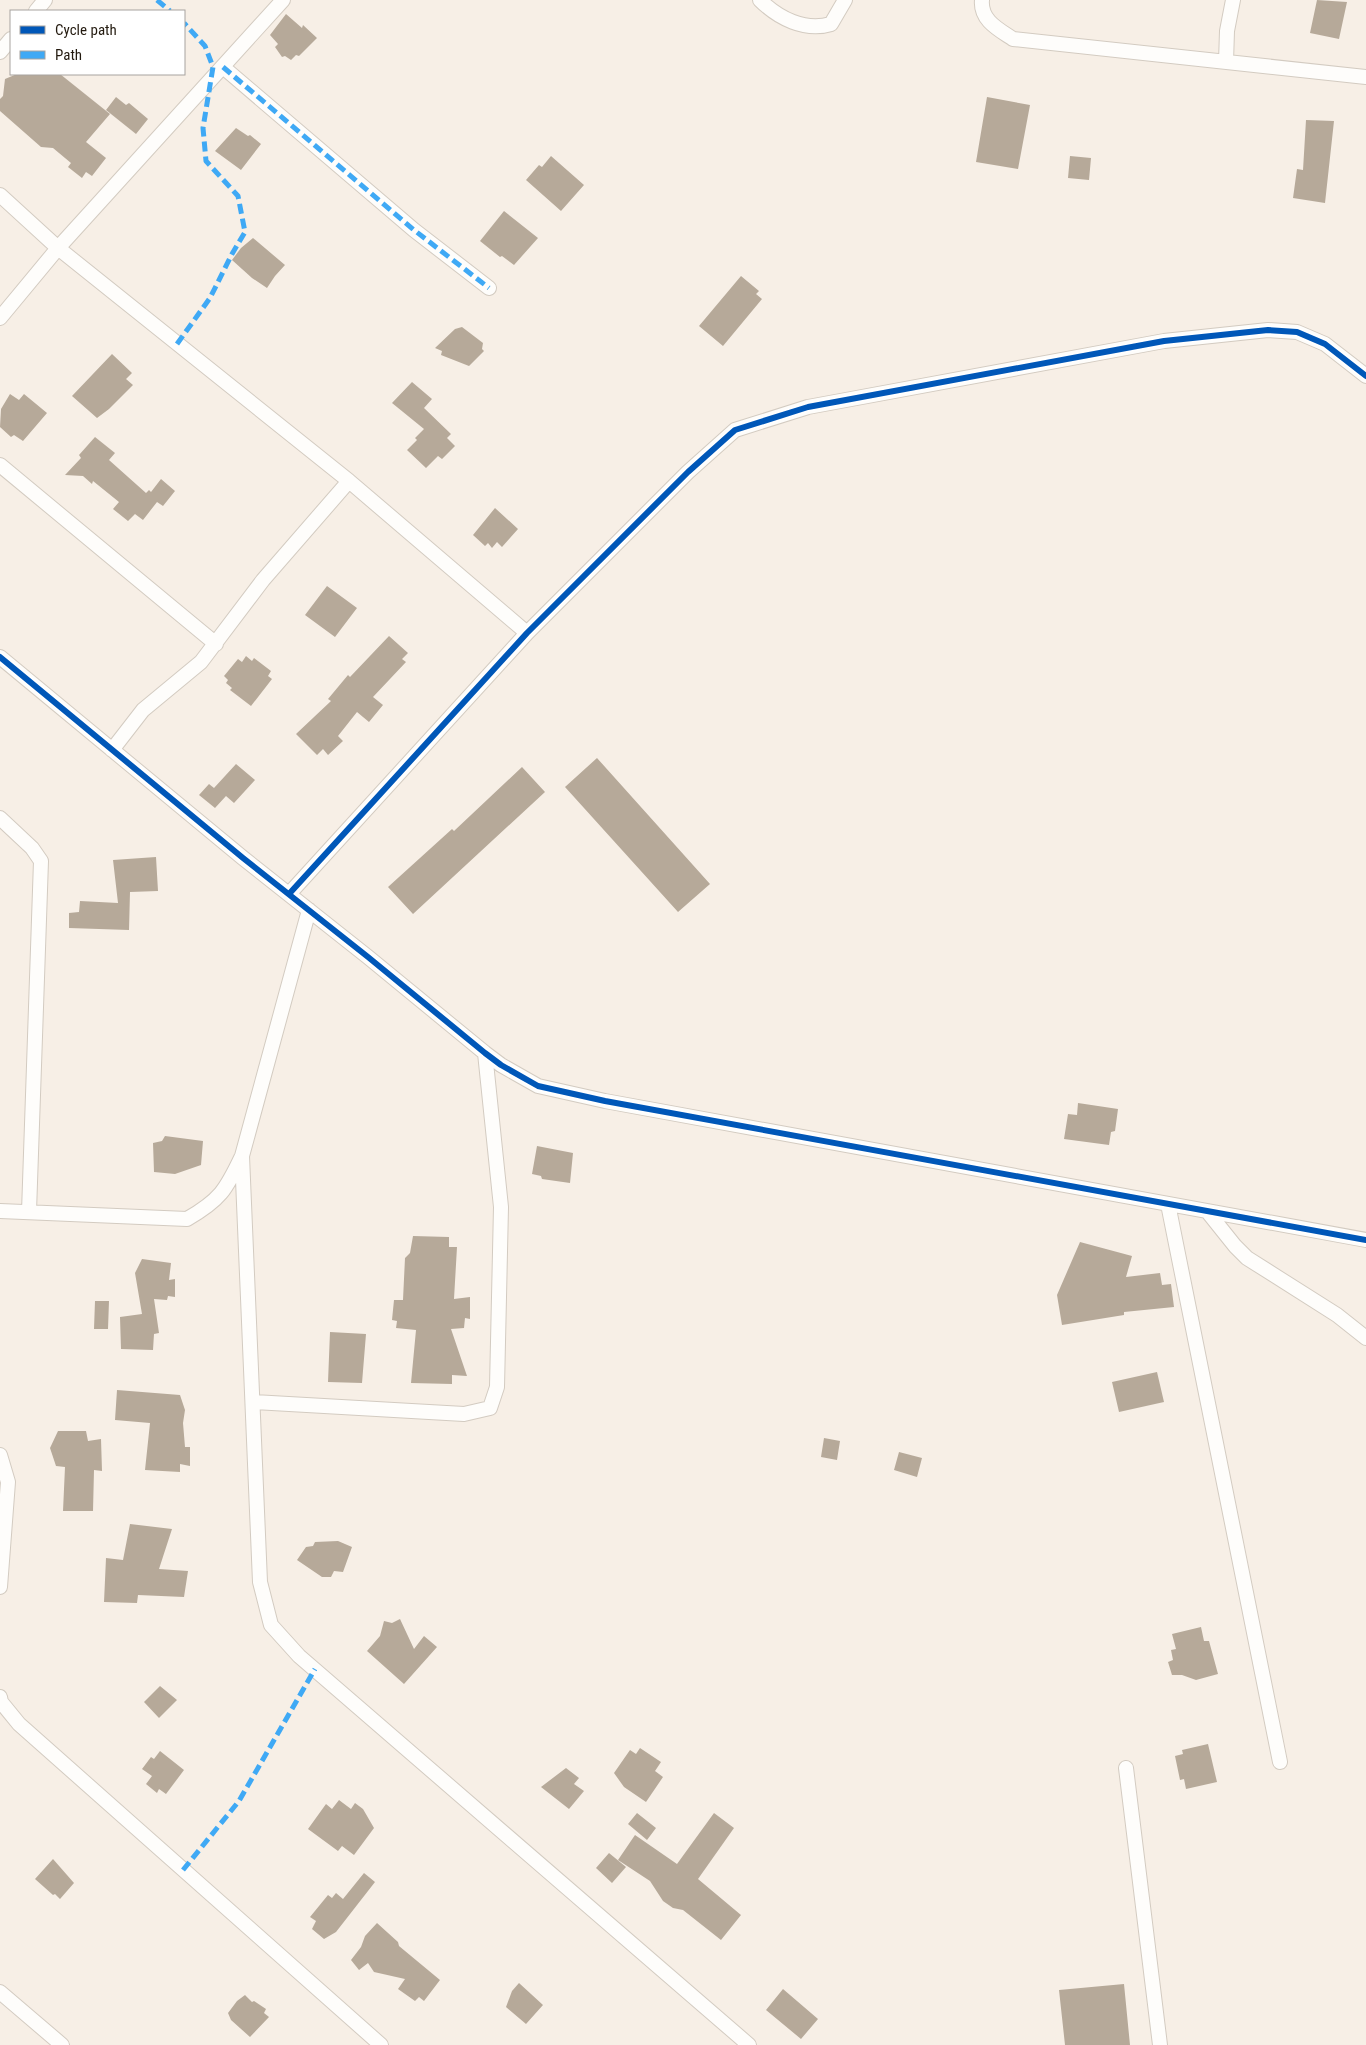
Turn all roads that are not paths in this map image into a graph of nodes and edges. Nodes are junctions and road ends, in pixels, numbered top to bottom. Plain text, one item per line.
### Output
1 (45, 0) edge
2 (283, 0) edge
3 (760, 0) edge
4 (845, 0) edge
5 (982, 0) edge
6 (1233, 0) edge
7 (37, 10) edge
8 (10, 40) edge
9 (0, 52) edge
10 (1226, 62) junction
11 (224, 67) junction
12 (1366, 77) edge
13 (0, 195) edge
14 (58, 248) junction
15 (489, 288) dead end
16 (0, 318) edge
17 (1366, 376) edge
18 (0, 465) edge
19 (349, 481) junction
20 (527, 633) junction
21 (216, 644) junction
22 (0, 657) edge
23 (112, 750) junction
24 (0, 818) edge
25 (290, 894) junction
26 (309, 910) junction
27 (485, 1053) junction
28 (242, 1156) junction
29 (1168, 1204) junction
30 (0, 1211) edge
31 (1207, 1211) junction
32 (29, 1212) junction
33 (1366, 1240) edge
34 (1366, 1338) edge
35 (252, 1402) junction
36 (0, 1455) edge
37 (0, 1587) edge
38 (0, 1697) edge
39 (1280, 1762) dead end
40 (1126, 1768) dead end
41 (0, 1992) edge
42 (62, 2045) edge
43 (381, 2045) edge
44 (749, 2045) edge
45 (1160, 2045) edge

1 - 7 street
2 - 11 street
3 - 4 street
5 - 10 street
6 - 10 street
8 - 9 street
10 - 12 street
11 - 14 street
11 - 15 street
13 - 14 street
14 - 16 street
14 - 19 street
17 - 20 street
18 - 21 street
19 - 20 street
19 - 21 street
20 - 25 street
21 - 23 street
22 - 23 street
23 - 25 street
24 - 32 street
25 - 26 street
26 - 27 street
26 - 28 street
27 - 29 street
27 - 35 street
28 - 32 street
28 - 35 street
29 - 31 street
29 - 39 street
30 - 32 street
31 - 33 street
31 - 34 street
35 - 44 street
36 - 37 street
38 - 43 street
40 - 45 street
41 - 42 street

